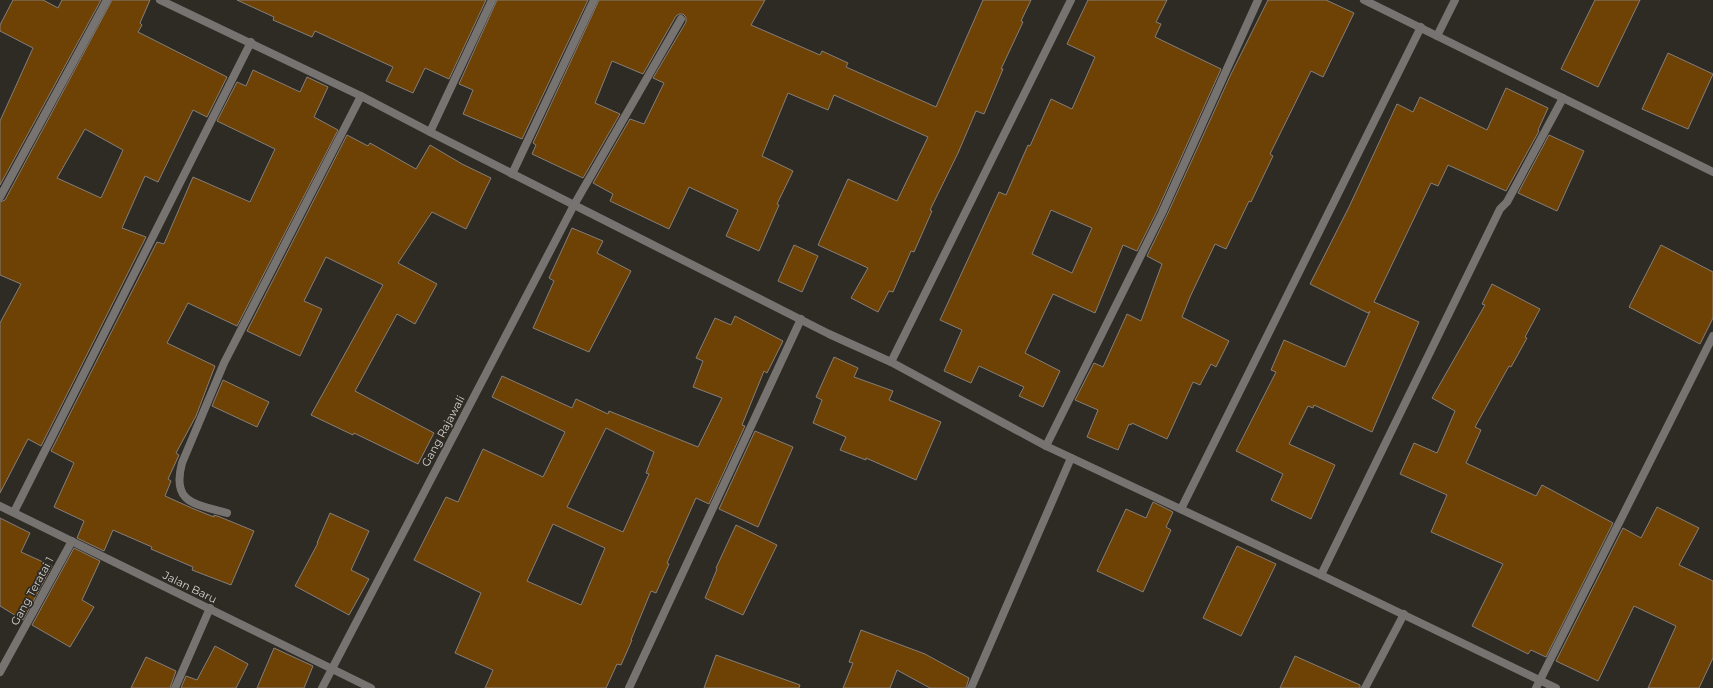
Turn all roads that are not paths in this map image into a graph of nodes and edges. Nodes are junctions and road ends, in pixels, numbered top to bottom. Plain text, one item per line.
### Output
1 (106, 0) edge
2 (160, 0) edge
3 (492, 0) edge
4 (594, 0) edge
5 (1071, 0) edge
6 (1258, 0) edge
7 (1364, 0) edge
8 (1454, 0) edge
9 (681, 18) dead end
10 (1421, 27) junction
11 (1437, 36) junction
12 (251, 42) junction
13 (361, 96) junction
14 (1563, 98) junction
15 (430, 132) junction
16 (1713, 172) edge
17 (512, 174) junction
18 (0, 197) edge
19 (574, 205) junction
20 (801, 319) junction
21 (1713, 336) edge
22 (891, 362) junction
23 (1046, 446) junction
24 (1071, 458) junction
25 (0, 506) edge
26 (1181, 509) junction
27 (14, 512) junction
28 (227, 513) dead end
29 (72, 541) junction
30 (1321, 575) junction
31 (210, 608) junction
32 (1404, 614) junction
33 (332, 668) junction
34 (0, 672) edge
35 (1540, 680) junction
36 (175, 688) edge
37 (322, 688) edge
38 (371, 688) edge
39 (629, 688) edge
40 (971, 688) edge
41 (1365, 688) edge
42 (1536, 688) edge
43 (1556, 688) edge

1 - 18 street
2 - 12 street
3 - 15 street
4 - 17 street
5 - 22 street
6 - 23 street
7 - 10 street
8 - 11 street
9 - 19 street, Gang Rajawali
10 - 11 street
10 - 26 street
11 - 14 street
12 - 13 street
12 - 27 street
13 - 15 street
13 - 28 street
14 - 16 street
14 - 30 street
15 - 17 street
17 - 19 street
19 - 20 street
19 - 33 street, Gang Rajawali
20 - 22 street
20 - 39 street
21 - 35 street
22 - 23 street
23 - 24 street
24 - 26 street
24 - 40 street
25 - 27 street, Jalan Baru
26 - 30 street
27 - 29 street, Jalan Baru
29 - 31 street, Jalan Baru
29 - 34 street, Gang Teratai 1
30 - 32 street
31 - 33 street, Jalan Baru
31 - 36 street
32 - 35 street
32 - 41 street
33 - 37 street, Gang Rajawali
33 - 38 street, Jalan Baru
35 - 42 street
35 - 43 street

